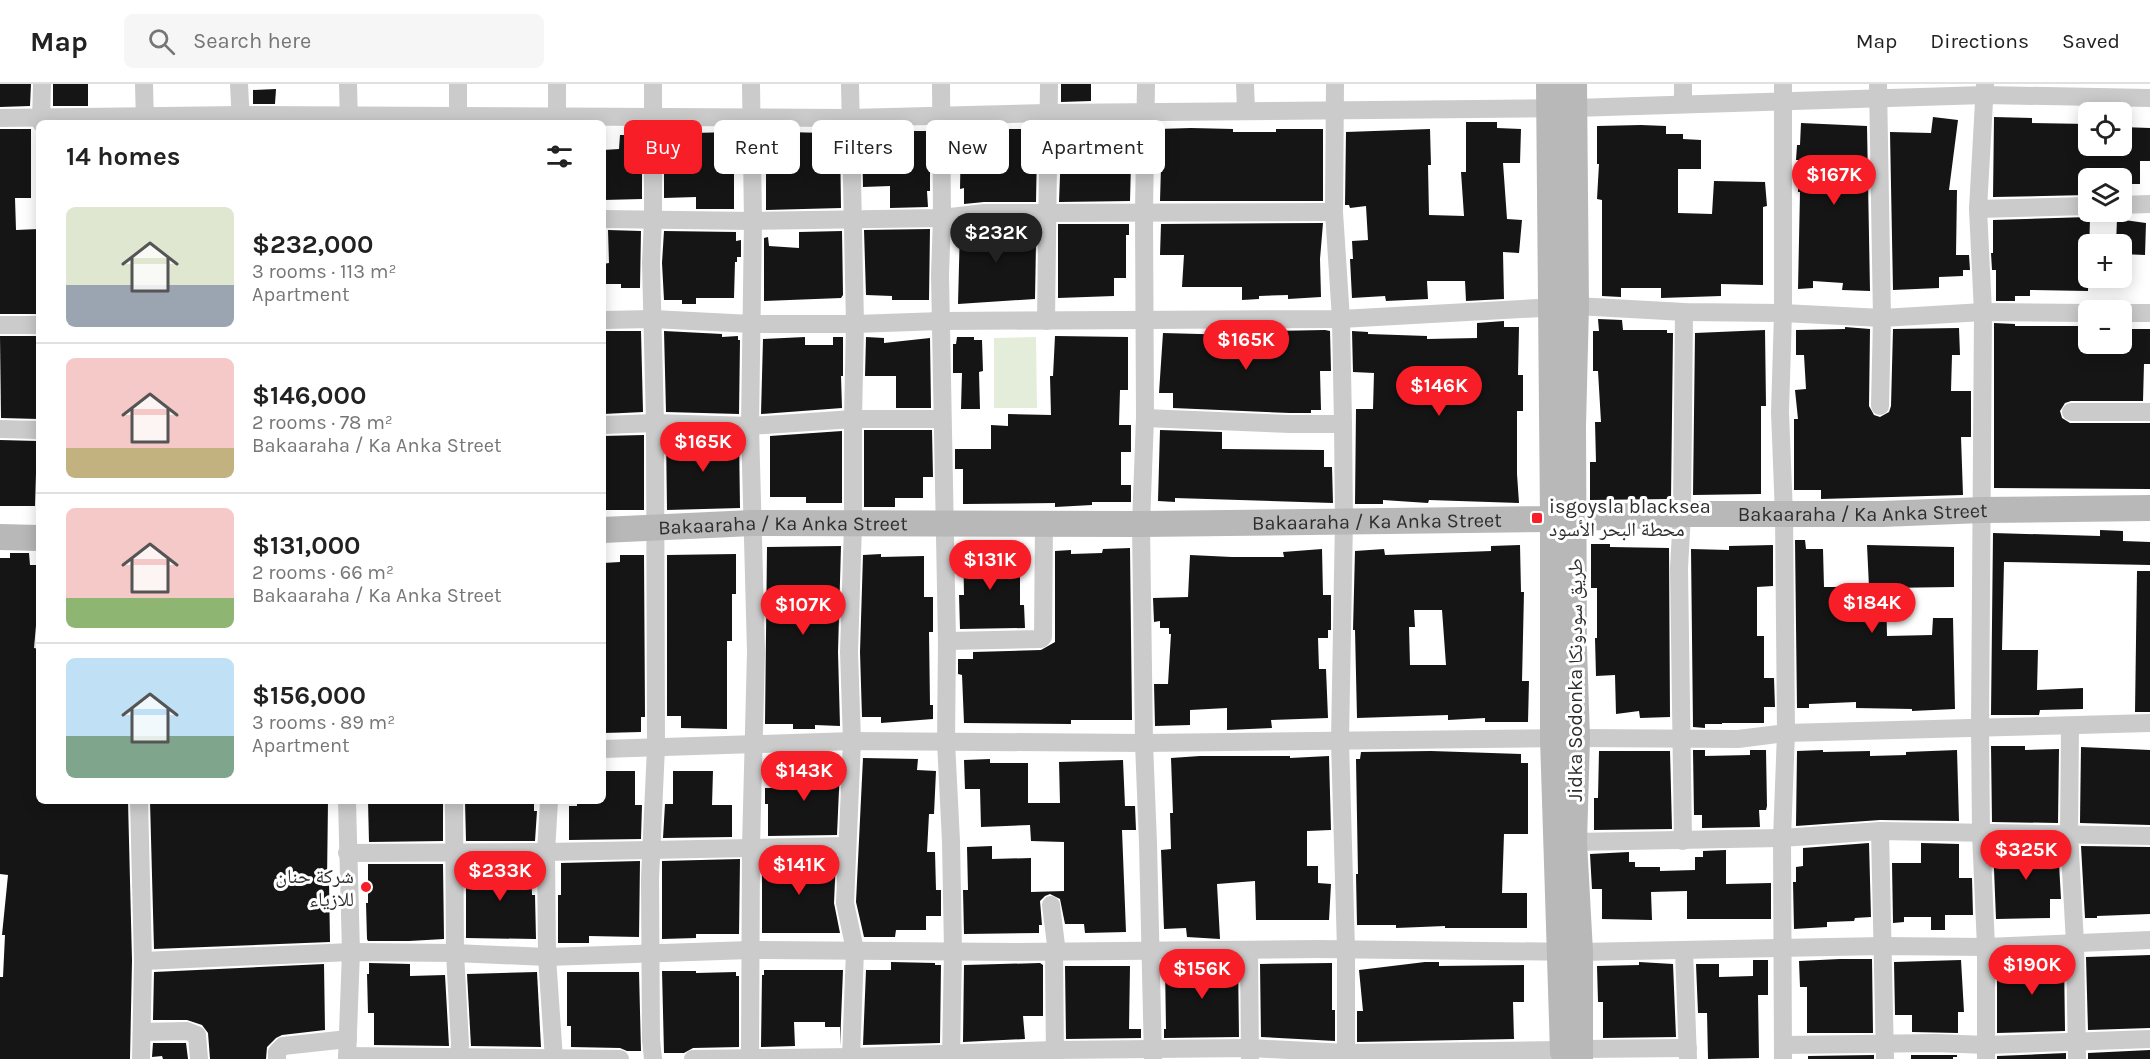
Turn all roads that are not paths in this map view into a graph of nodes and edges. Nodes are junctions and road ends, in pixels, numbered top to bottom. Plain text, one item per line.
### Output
1 (42, 84) edge
2 (144, 84) edge
3 (239, 84) edge
4 (348, 84) edge
5 (458, 84) edge
6 (556, 84) edge
7 (653, 84) edge
8 (751, 84) edge
9 (850, 84) edge
10 (941, 84) edge
11 (1049, 84) edge
12 (1146, 84) edge
13 (1245, 84) edge
14 (1335, 84) edge
15 (1683, 84) edge
16 (1985, 89) edge
17 (2088, 90) edge
18 (1878, 91) edge
19 (1783, 93) edge
20 (1549, 96) edge
21 (1574, 96) edge
22 (2150, 98) edge
23 (1683, 104) junction
24 (1333, 109) junction
25 (1246, 111) junction
26 (1049, 112) junction
27 (1146, 112) junction
28 (941, 115) junction
29 (751, 117) junction
30 (0, 118) edge
31 (653, 118) junction
32 (850, 118) junction
33 (241, 119) edge
34 (349, 119) edge
35 (458, 119) edge
36 (557, 119) edge
37 (41, 120) edge
38 (145, 120) edge
39 (36, 121) edge
40 (2150, 204) edge
41 (2132, 205) edge
42 (2078, 206) edge
43 (1978, 209) junction
44 (1144, 212) junction
45 (1334, 212) junction
46 (1046, 213) junction
47 (942, 218) junction
48 (606, 219) edge
49 (653, 219) junction
50 (853, 219) junction
51 (753, 221) junction
52 (1564, 307) junction
53 (1684, 312) junction
54 (1983, 312) junction
55 (1783, 313) junction
56 (2078, 313) edge
57 (2132, 313) edge
58 (2150, 314) edge
59 (1882, 318) junction
60 (653, 319) junction
61 (1341, 319) junction
62 (606, 320) edge
63 (1144, 320) junction
64 (941, 321) junction
65 (1046, 321) junction
66 (36, 324) edge
67 (752, 324) junction
68 (855, 324) junction
69 (0, 325) edge
70 (1880, 406) dead end
71 (2071, 412) dead end
72 (2150, 412) edge
73 (1145, 418) junction
74 (853, 419) junction
75 (942, 419) junction
76 (655, 423) junction
77 (1343, 424) junction
78 (606, 425) edge
79 (750, 426) junction
80 (0, 429) edge
81 (36, 430) edge
82 (2150, 508) edge
83 (1982, 510) junction
84 (1682, 514) junction
85 (1784, 515) junction
86 (1564, 518) junction
87 (1344, 520) junction
88 (752, 523) junction
89 (945, 524) junction
90 (1044, 524) junction
91 (1141, 524) junction
92 (854, 525) junction
93 (656, 527) junction
94 (606, 530) edge
95 (0, 537) edge
96 (36, 538) edge
97 (947, 641) junction
98 (2150, 723) edge
99 (2070, 726) junction
100 (1980, 727) junction
101 (1786, 733) junction
102 (1682, 737) junction
103 (1565, 738) junction
104 (852, 741) junction
105 (1340, 741) junction
106 (946, 742) junction
107 (1144, 743) junction
108 (754, 744) junction
109 (656, 747) junction
110 (606, 749) edge
111 (139, 804) edge
112 (347, 804) edge
113 (454, 804) edge
114 (549, 804) edge
115 (1880, 831) junction
116 (1981, 833) junction
117 (2069, 834) junction
118 (2150, 836) edge
119 (1782, 838) junction
120 (1683, 841) junction
121 (1574, 842) junction
122 (847, 846) junction
123 (752, 847) junction
124 (652, 849) junction
125 (455, 852) junction
126 (546, 852) junction
127 (347, 853) junction
128 (1051, 905) dead end
129 (2150, 940) edge
130 (2075, 943) junction
131 (1884, 946) junction
132 (1783, 947) junction
133 (1986, 947) junction
134 (1151, 949) junction
135 (750, 950) junction
136 (855, 950) junction
137 (953, 950) junction
138 (1346, 950) junction
139 (1684, 950) junction
140 (1054, 951) junction
141 (1249, 951) junction
142 (1570, 951) junction
143 (351, 952) junction
144 (455, 953) junction
145 (650, 955) junction
146 (547, 957) junction
147 (143, 961) junction
148 (142, 1032) junction
149 (2150, 1039) edge
150 (2077, 1050) edge
151 (347, 1051) edge
152 (1783, 1052) edge
153 (1885, 1052) edge
154 (1986, 1052) edge
155 (1153, 1054) edge
156 (1250, 1054) edge
157 (1572, 1054) edge
158 (1688, 1054) edge
159 (1055, 1055) edge
160 (951, 1056) edge
161 (1346, 1056) edge
162 (554, 1058) edge
163 (750, 1058) edge
164 (851, 1058) edge
165 (141, 1059) edge
166 (199, 1059) edge
167 (278, 1059) edge
168 (459, 1059) edge
169 (620, 1059) edge
170 (652, 1059) edge
171 (693, 1059) edge

1 - 37 street
2 - 38 street
3 - 33 street
4 - 34 street
5 - 35 street
6 - 36 street
7 - 31 street
8 - 29 street
9 - 32 street
10 - 28 street
11 - 26 street
12 - 27 street
13 - 25 street
14 - 24 street
15 - 23 street
16 - 17 street
16 - 18 street
16 - 43 street
17 - 22 street
18 - 19 street
18 - 59 street
19 - 23 street
19 - 55 street
20 - 21 street
20 - 24 street
20 - 52 street, Jidka Sodonka طريق سودونكا
21 - 23 street
21 - 52 street, Jidka Sodonka طريق سودونكا
24 - 25 street
24 - 45 street
25 - 27 street
26 - 27 street
26 - 28 street
26 - 46 street
27 - 44 street
28 - 32 street
28 - 47 street
29 - 31 street
29 - 32 street
29 - 51 street
30 - 39 street
31 - 36 street
31 - 49 street
32 - 50 street
33 - 34 street
33 - 38 street
34 - 35 street
35 - 36 street
40 - 41 street
42 - 43 street
43 - 54 street
44 - 45 street
44 - 46 street
44 - 63 street
45 - 61 street
46 - 47 street
46 - 65 street
47 - 50 street
47 - 64 street
48 - 49 street
49 - 51 street
49 - 60 street
50 - 51 street
50 - 68 street
51 - 67 street
52 - 53 street
52 - 61 street
52 - 86 street, Jidka Sodonka طريق سودونكا
53 - 55 street
53 - 84 street
54 - 56 street
54 - 59 street
54 - 83 street
55 - 59 street
55 - 85 street
57 - 58 street
59 - 70 street
60 - 62 street
60 - 67 street
60 - 76 street
61 - 63 street
61 - 77 street
63 - 65 street
63 - 73 street
64 - 65 street
64 - 68 street
64 - 75 street
66 - 69 street
67 - 68 street
67 - 79 street
68 - 74 street
71 - 72 street
73 - 77 street
73 - 91 street
74 - 75 street
74 - 79 street
74 - 92 street
75 - 89 street
76 - 78 street
76 - 79 street
76 - 93 street
77 - 87 street
79 - 88 street
80 - 81 street
82 - 83 street, Bakaaraha / Ka Anka Street
83 - 85 street, Bakaaraha / Ka Anka Street
83 - 100 street
84 - 85 street, Bakaaraha / Ka Anka Street
84 - 86 street, Bakaaraha / Ka Anka Street
84 - 102 street
85 - 101 street
86 - 87 street, Bakaaraha / Ka Anka Street
86 - 103 street, Jidka Sodonka طريق سودونكا
87 - 91 street, Bakaaraha / Ka Anka Street
87 - 105 street
88 - 92 street, Bakaaraha / Ka Anka Street
88 - 93 street, Bakaaraha / Ka Anka Street
88 - 108 street
89 - 90 street, Bakaaraha / Ka Anka Street
89 - 92 street, Bakaaraha / Ka Anka Street
89 - 97 street
90 - 91 street, Bakaaraha / Ka Anka Street
90 - 97 street
91 - 107 street
92 - 104 street
93 - 94 street, Bakaaraha / Ka Anka Street
93 - 109 street
95 - 96 street
97 - 106 street
98 - 99 street
99 - 100 street
99 - 117 street
100 - 101 street
100 - 116 street
101 - 102 street
101 - 119 street
102 - 103 street
102 - 120 street
103 - 105 street
103 - 121 street, Jidka Sodonka طريق سودونكا
103 - 142 street, Jidka Sodonka طريق سودونكا
104 - 106 street
104 - 108 street
104 - 122 street
105 - 107 street
105 - 138 street
106 - 107 street
106 - 137 street
107 - 134 street
108 - 109 street
108 - 123 street
109 - 110 street
109 - 124 street
111 - 147 street
112 - 127 street
113 - 125 street
114 - 126 street
115 - 116 street
115 - 119 street
115 - 131 street
116 - 117 street
116 - 133 street
117 - 118 street
117 - 130 street
119 - 120 street
119 - 132 street
120 - 121 street
121 - 142 street, Jidka Sodonka طريق سودونكا
122 - 123 street
122 - 136 street
123 - 124 street
123 - 135 street
124 - 126 street
124 - 145 street
125 - 126 street
125 - 127 street
125 - 144 street
126 - 146 street
127 - 143 street
128 - 140 street
129 - 130 street
130 - 133 street
130 - 150 street
131 - 132 street
131 - 133 street
131 - 153 street
132 - 139 street
132 - 152 street
133 - 154 street
134 - 140 street
134 - 141 street
134 - 155 street
135 - 136 street
135 - 145 street
135 - 163 street
136 - 137 street
136 - 164 street
137 - 140 street
137 - 160 street
138 - 141 street
138 - 142 street
138 - 161 street
139 - 142 street
139 - 158 street
140 - 159 street
141 - 156 street
142 - 157 street, Jidka Sodonka طريق سودونكا
143 - 144 street
143 - 147 street
143 - 151 street
144 - 146 street
144 - 168 street
145 - 146 street
145 - 170 street
146 - 162 street
147 - 148 street
148 - 165 street
148 - 166 street
149 - 150 street
150 - 154 street
151 - 167 street
151 - 168 street
152 - 153 street
153 - 154 street
155 - 156 street
155 - 159 street
156 - 161 street
157 - 158 street
157 - 161 street
159 - 160 street
160 - 164 street
162 - 168 street
162 - 169 street
163 - 164 street
163 - 171 street

